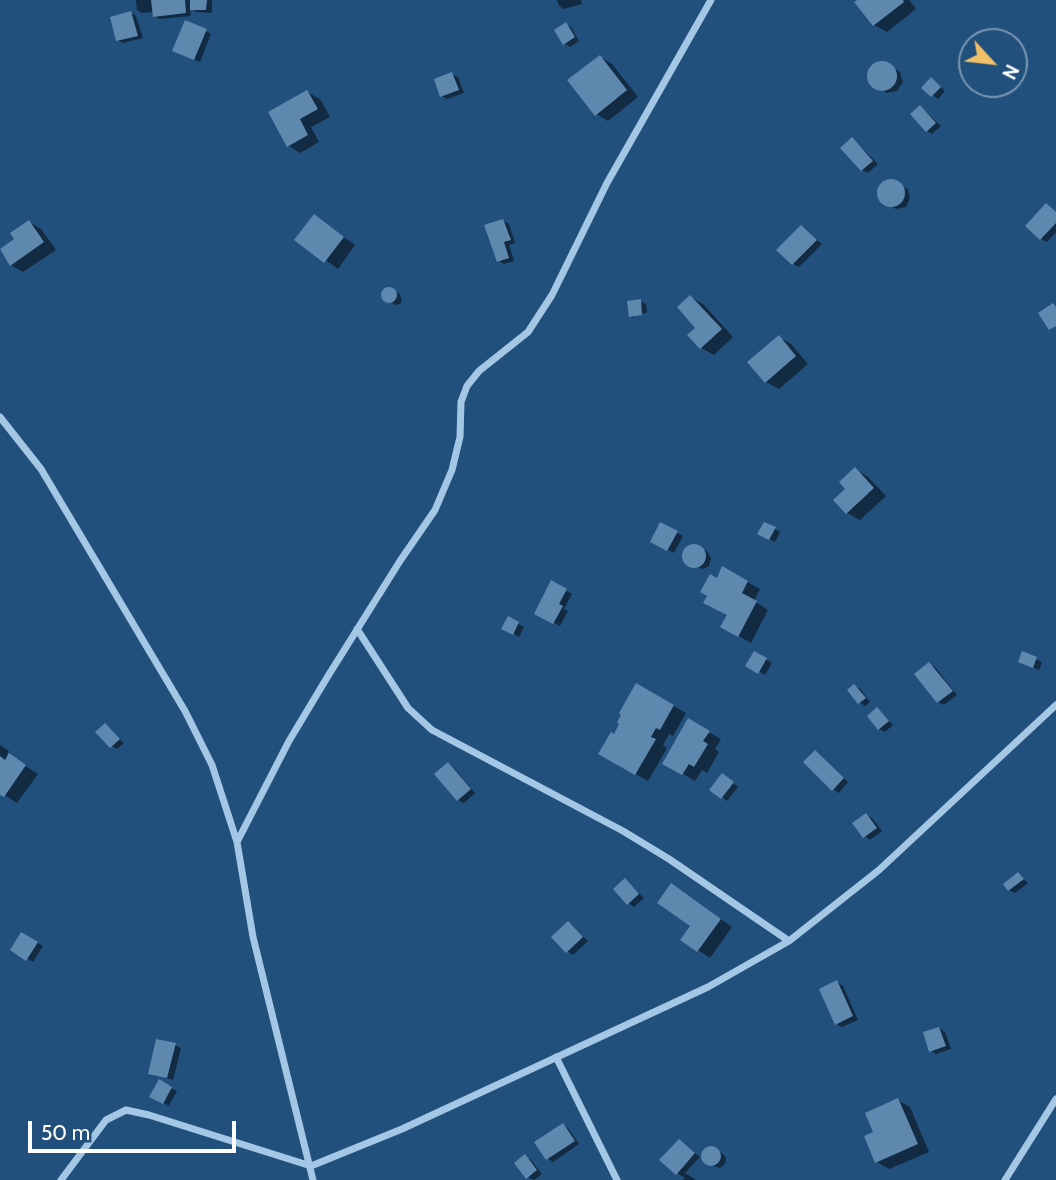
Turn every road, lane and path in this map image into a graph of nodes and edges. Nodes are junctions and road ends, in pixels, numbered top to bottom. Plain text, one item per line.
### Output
1 (711, 0) edge
2 (0, 417) edge
3 (357, 629) junction
4 (1056, 705) edge
5 (237, 842) junction
6 (789, 941) junction
7 (556, 1057) junction
8 (1056, 1099) edge
9 (311, 1166) junction
10 (61, 1180) edge
11 (313, 1180) edge
12 (617, 1180) edge
13 (1005, 1180) edge

1 - 3 street
2 - 5 street
3 - 5 street
3 - 6 street
4 - 6 street
5 - 9 street
6 - 7 street
7 - 9 street
7 - 12 street
8 - 13 street
9 - 10 street
9 - 11 street

